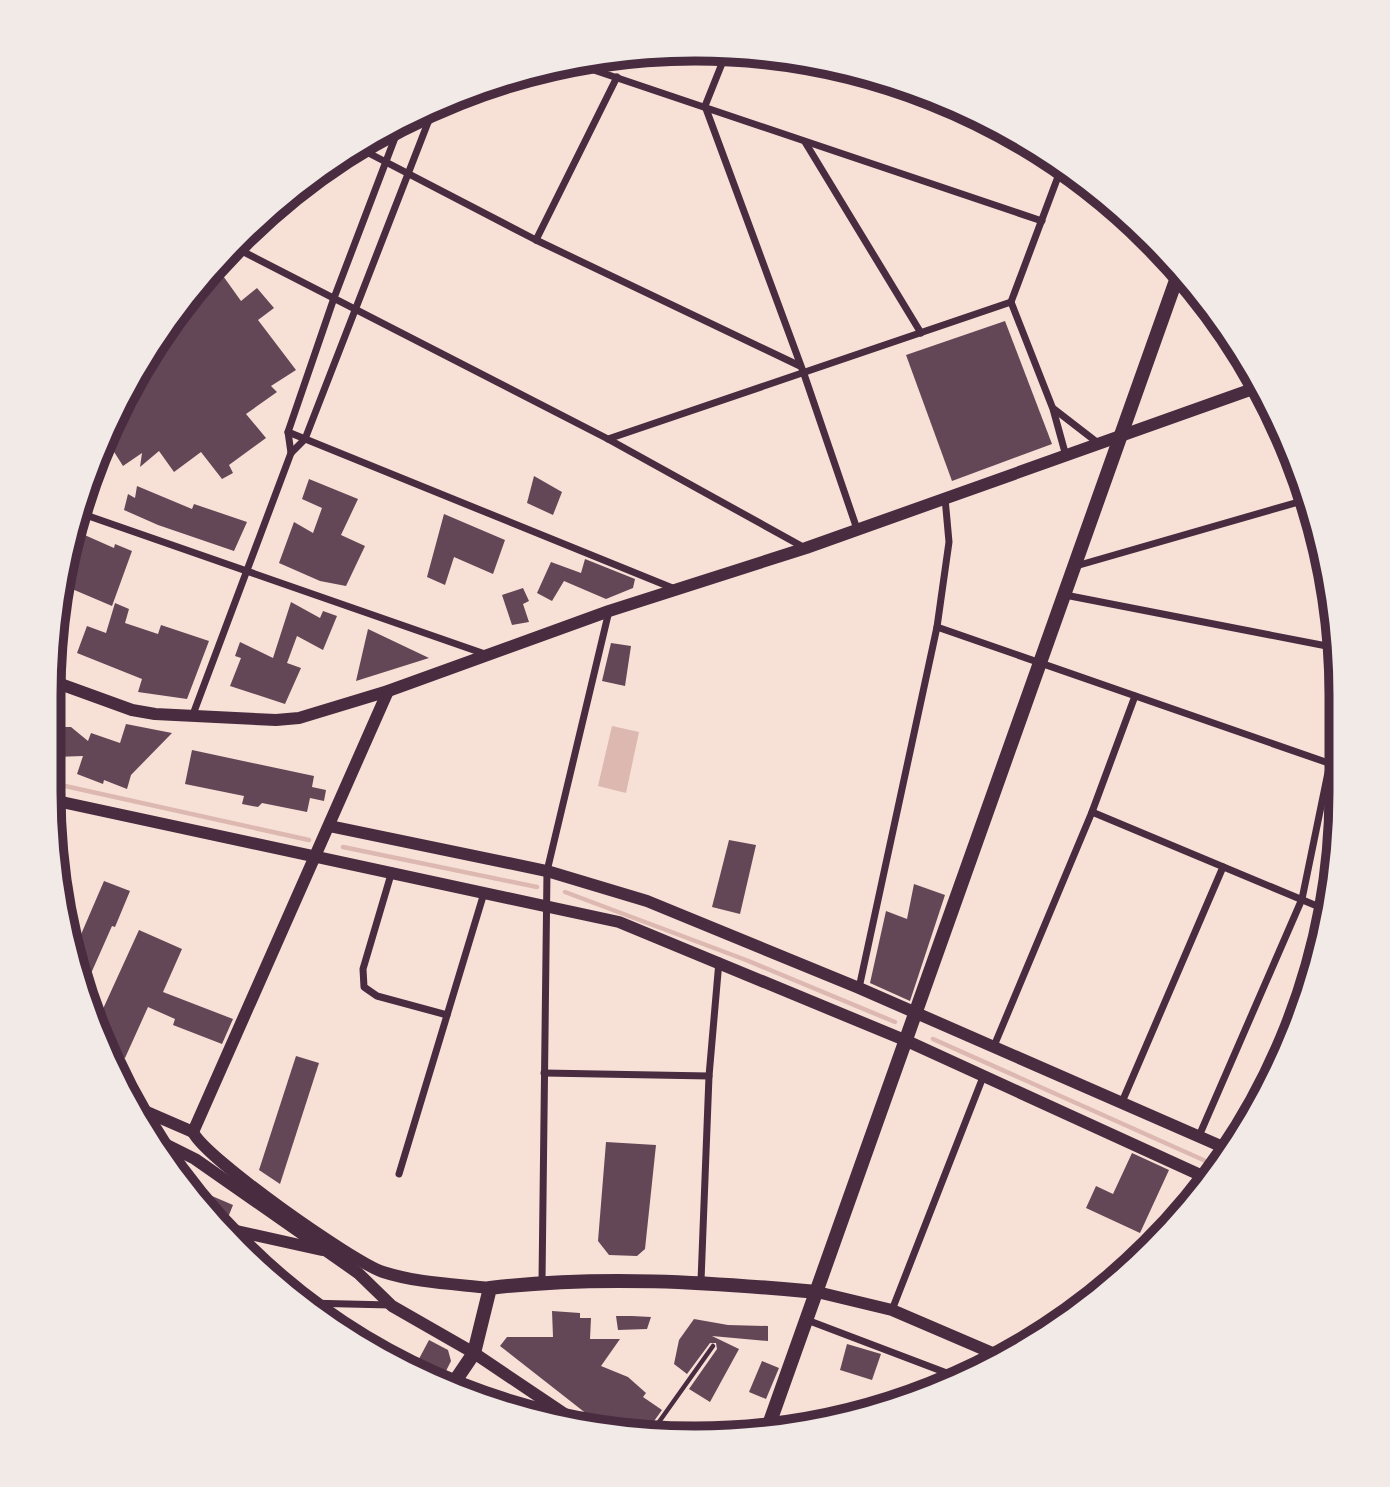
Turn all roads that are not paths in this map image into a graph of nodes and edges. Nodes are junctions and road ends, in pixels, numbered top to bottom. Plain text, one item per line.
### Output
1 (722, 62) edge
2 (593, 70) edge
3 (617, 78) junction
4 (705, 106) junction
5 (429, 120) edge
6 (396, 137) edge
7 (805, 142) junction
8 (368, 152) edge
9 (387, 162) junction
10 (408, 174) junction
11 (1058, 176) edge
12 (1042, 221) junction
13 (536, 240) junction
14 (243, 251) edge
15 (1175, 282) edge
16 (334, 298) junction
17 (1012, 302) junction
18 (357, 309) junction
19 (921, 333) junction
20 (802, 370) junction
21 (1250, 390) edge
22 (1054, 409) junction
23 (288, 432) junction
24 (1120, 436) junction
25 (305, 439) junction
26 (608, 439) junction
27 (1098, 443) junction
28 (291, 453) junction
29 (1066, 456) junction
30 (946, 498) junction
31 (1298, 502) edge
32 (88, 516) edge
33 (857, 529) junction
34 (806, 548) junction
35 (1075, 566) junction
36 (244, 572) junction
37 (676, 589) junction
38 (1065, 595) junction
39 (609, 611) junction
40 (937, 626) junction
41 (1326, 646) edge
42 (485, 654) junction
43 (1041, 663) junction
44 (62, 684) edge
45 (388, 691) junction
46 (1135, 696) junction
47 (192, 717) junction
48 (1329, 763) edge
49 (1329, 768) edge
50 (61, 802) edge
51 (1092, 812) junction
52 (330, 826) junction
53 (318, 855) junction
54 (1223, 867) junction
55 (392, 871) junction
56 (547, 872) junction
57 (484, 892) junction
58 (1302, 900) junction
59 (545, 904) junction
60 (1318, 907) edge
61 (719, 961) junction
62 (859, 988) junction
63 (918, 1014) junction
64 (447, 1015) junction
65 (907, 1041) junction
66 (994, 1046) junction
67 (544, 1073) junction
68 (709, 1076) junction
69 (983, 1077) junction
70 (1122, 1102) junction
71 (148, 1113) edge
72 (193, 1132) junction
73 (1199, 1136) junction
74 (165, 1139) edge
75 (169, 1145) edge
76 (1221, 1146) edge
77 (399, 1174) dead end
78 (1200, 1175) edge
79 (239, 1232) edge
80 (327, 1251) junction
81 (701, 1281) junction
82 (542, 1282) junction
83 (490, 1288) junction
84 (817, 1292) junction
85 (321, 1304) edge
86 (392, 1306) junction
87 (892, 1310) junction
88 (807, 1320) junction
89 (713, 1346) dead end
90 (990, 1352) edge
91 (474, 1353) junction
92 (948, 1373) edge
93 (456, 1379) edge
94 (561, 1411) edge
95 (770, 1421) edge
96 (657, 1424) edge

1 - 4 street
2 - 3 street
3 - 4 street
3 - 13 street
4 - 7 street
4 - 20 street
5 - 10 street
6 - 9 street
7 - 12 street
7 - 19 street
8 - 9 street
9 - 10 street
9 - 16 street
10 - 13 street
10 - 18 street
11 - 12 street
12 - 17 street
13 - 20 street
14 - 16 street
15 - 24 main road
16 - 18 street
16 - 23 street
17 - 19 street
17 - 22 street
18 - 25 street
18 - 26 street
19 - 20 street
20 - 26 street
20 - 33 street
21 - 24 street
22 - 27 street
22 - 29 street
23 - 25 street
23 - 28 street
24 - 27 street
24 - 35 main road
25 - 28 street
25 - 37 street
26 - 34 street
27 - 29 street
28 - 36 street
29 - 30 street
30 - 33 street
30 - 40 street
31 - 35 street
32 - 36 street
33 - 34 street
34 - 37 street
35 - 38 main road
36 - 42 street
36 - 47 street
37 - 39 street
38 - 41 street
38 - 43 main road
39 - 42 street
39 - 56 street
40 - 43 street
40 - 62 street
42 - 45 street
43 - 46 street
43 - 63 main road
44 - 47 street
45 - 47 street
45 - 52 street
46 - 48 street
46 - 51 street
49 - 58 street
50 - 53 street
51 - 54 street
51 - 66 street
52 - 53 street
52 - 56 street
53 - 55 street
53 - 72 street
54 - 58 street
54 - 70 street
55 - 57 street
55 - 64 street
56 - 59 street
56 - 62 street
57 - 59 street
57 - 64 street
58 - 60 street
58 - 73 street
59 - 61 street
59 - 67 street
61 - 65 street
61 - 68 street
62 - 63 street
63 - 65 main road
63 - 66 street
64 - 77 street
65 - 69 street
65 - 84 main road
66 - 70 street
67 - 68 street
67 - 82 street
68 - 81 street
69 - 78 street
69 - 87 street
70 - 73 street
71 - 72 street
72 - 74 street
72 - 83 street
73 - 76 street
75 - 80 street
79 - 80 street
80 - 86 street
81 - 82 main road
81 - 84 main road
82 - 83 main road
83 - 91 main road
84 - 87 street
84 - 88 main road
85 - 86 street
86 - 91 street
87 - 90 street
88 - 92 street
88 - 95 main road
89 - 96 lane
91 - 93 main road
91 - 94 street

